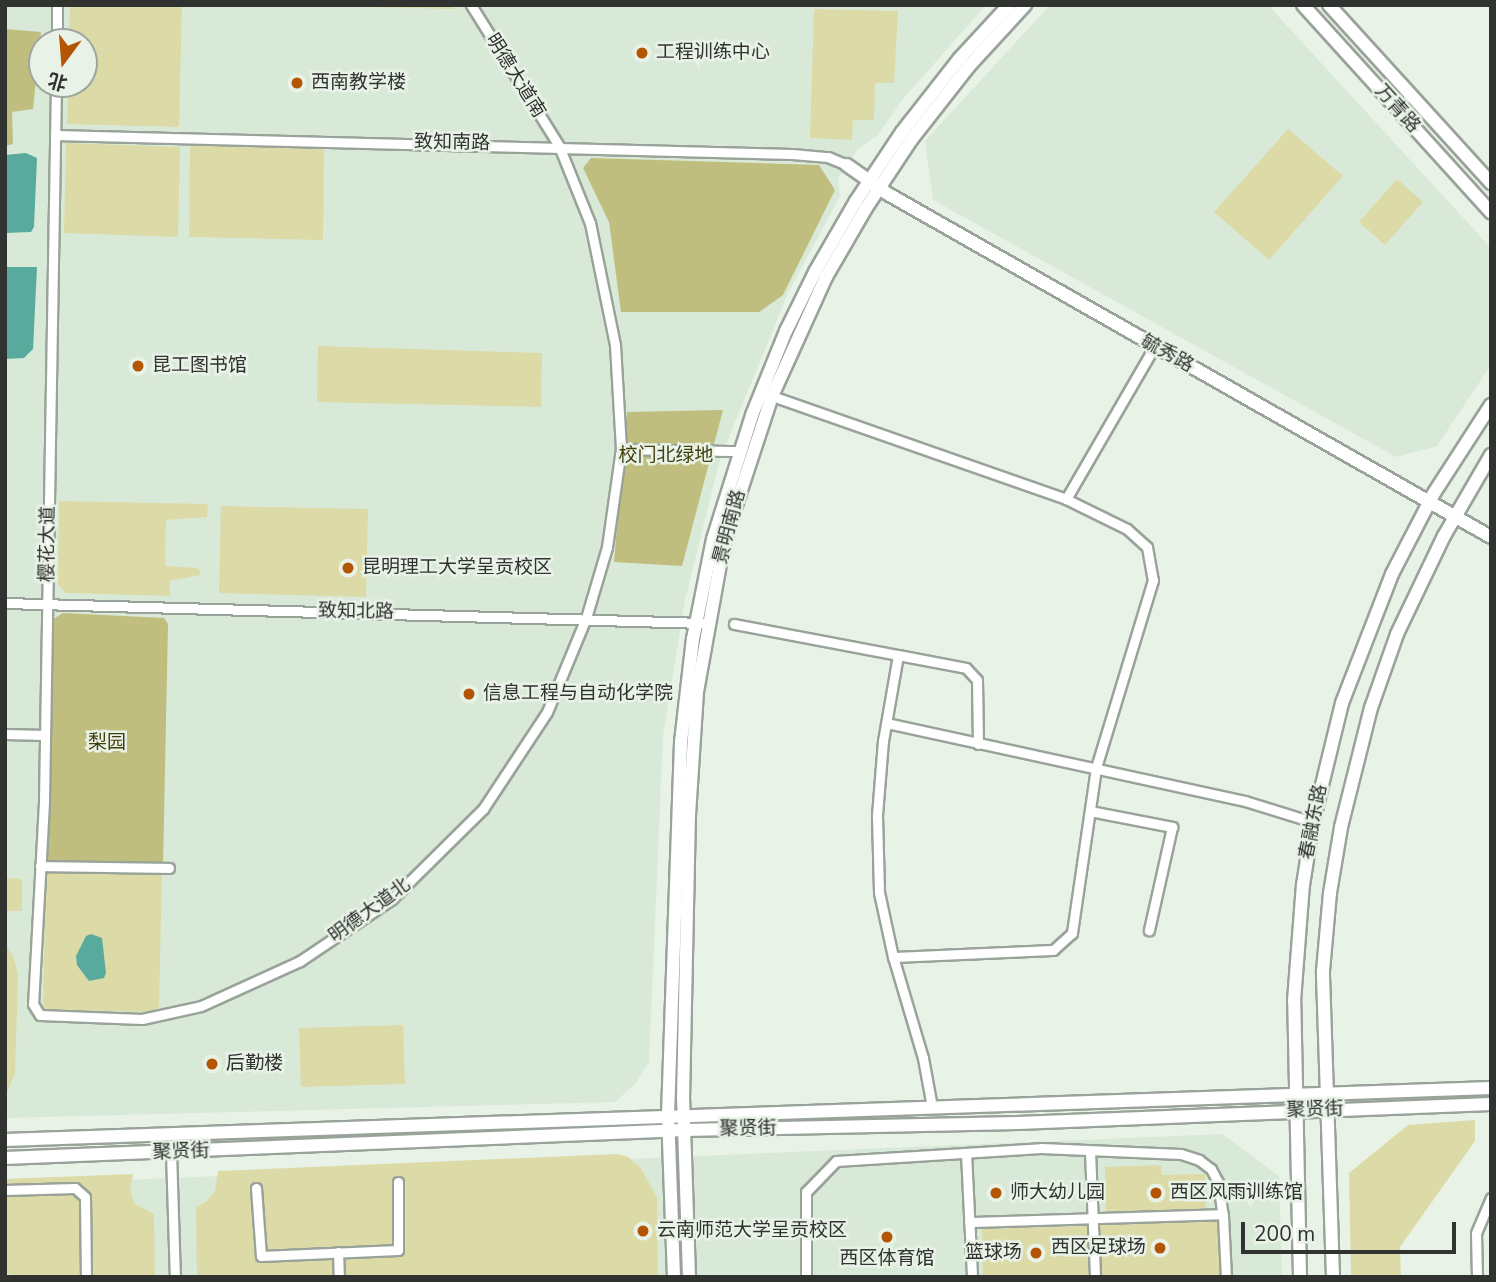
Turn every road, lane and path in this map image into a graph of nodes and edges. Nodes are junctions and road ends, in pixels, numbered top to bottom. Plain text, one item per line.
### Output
1 (57, 5) edge
2 (471, 5) edge
3 (1009, 5) edge
4 (1025, 5) edge
5 (1303, 5) edge
6 (1329, 5) edge
7 (57, 28) edge
8 (56, 98) edge
9 (55, 135) junction
10 (559, 146) junction
11 (847, 165) joint
12 (1491, 183) edge
13 (874, 185) junction
14 (1491, 212) edge
15 (1154, 347) junction
16 (772, 396) junction
17 (1491, 405) edge
18 (621, 449) junction
19 (740, 451) junction
20 (1491, 455) edge
21 (1066, 499) junction
22 (1429, 502) junction
23 (1455, 517) junction
24 (1491, 537) edge
25 (5, 603) edge
26 (47, 604) junction
27 (586, 618) junction
28 (701, 623) junction
29 (734, 624) dead end
30 (898, 654) junction
31 (887, 723) junction
32 (5, 734) edge
33 (45, 735) junction
34 (978, 744) junction
35 (1096, 768) junction
36 (1090, 811) junction
37 (1313, 822) junction
38 (40, 866) junction
39 (169, 868) dead end
40 (1149, 930) dead end
41 (893, 957) junction
42 (33, 1004) joint
43 (1491, 1088) edge
44 (1294, 1094) junction
45 (1325, 1094) junction
46 (1491, 1104) edge
47 (932, 1107) junction
48 (1326, 1110) junction
49 (1295, 1111) junction
50 (668, 1115) junction
51 (684, 1115) junction
52 (669, 1130) junction
53 (684, 1130) junction
54 (5, 1140) edge
55 (1090, 1151) junction
56 (171, 1152) junction
57 (966, 1153) junction
58 (5, 1158) edge
59 (398, 1182) dead end
60 (256, 1188) dead end
61 (5, 1190) edge
62 (1491, 1198) edge
63 (1223, 1214) junction
64 (1093, 1220) junction
65 (969, 1222) junction
66 (338, 1252) junction
67 (86, 1277) edge
68 (174, 1277) edge
69 (339, 1277) edge
70 (674, 1277) edge
71 (689, 1277) edge
72 (806, 1277) edge
73 (972, 1277) edge
74 (1096, 1277) edge
75 (1226, 1277) edge
76 (1300, 1277) edge
77 (1333, 1277) edge
78 (1477, 1277) edge

1 - 7 street
2 - 10 street, 明德大道南
3 - 13 main road, 景明南路
4 - 13 main road, 景明南路
5 - 14 main road, 万青路
6 - 12 main road, 万青路
8 - 9 street, 樱花大道
9 - 10 street, 致知南路
9 - 26 street, 樱花大道
10 - 11 street, 致知南路
10 - 18 street, 明德大道南
11 - 13 main road, 毓秀路
13 - 15 main road, 毓秀路
13 - 16 main road, 景明南路
13 - 19 main road, 景明南路
15 - 21 street
15 - 22 main road, 毓秀路
16 - 21 street
16 - 28 main road, 景明南路
17 - 22 main road, 春融东路
18 - 19 street
18 - 27 street, 明德大道北
19 - 28 main road, 景明南路
20 - 23 main road, 春融东路
21 - 35 street
22 - 23 main road, 毓秀路
22 - 37 main road, 春融东路
23 - 24 main road, 毓秀路
23 - 45 main road, 春融东路
25 - 26 street, 致知北路
26 - 27 street, 致知北路
26 - 33 street, 樱花大道
27 - 28 street, 致知北路
27 - 42 street, 明德大道北
28 - 50 main road, 景明南路
28 - 51 main road, 景明南路
29 - 30 street
30 - 31 street
30 - 34 street
31 - 34 street
31 - 41 street
32 - 33 street
33 - 38 street, 樱花大道
34 - 35 street
35 - 36 street
35 - 37 street
36 - 40 street
36 - 41 street
37 - 44 main road, 春融东路
38 - 39 street
38 - 42 street, 樱花大道
41 - 47 street
43 - 45 main road, 聚贤街
44 - 45 main road, 聚贤街
44 - 47 main road, 聚贤街
44 - 49 main road, 春融东路
45 - 48 main road, 春融东路
46 - 48 main road, 聚贤街
47 - 51 main road, 聚贤街
48 - 49 main road, 聚贤街
48 - 77 main road, 春融东路
49 - 53 main road, 聚贤街
49 - 76 main road, 春融东路
50 - 51 main road, 聚贤街
50 - 52 main road, 景明南路
50 - 54 main road, 聚贤街
51 - 53 main road, 景明南路
52 - 53 main road, 聚贤街
52 - 56 main road, 聚贤街
52 - 70 main road, 景明南路
53 - 71 main road, 景明南路
55 - 57 street
55 - 63 street
55 - 64 street
56 - 58 main road, 聚贤街
56 - 68 street
57 - 65 street
57 - 72 street
59 - 66 street
60 - 66 street
61 - 67 street
62 - 78 street
63 - 64 street
63 - 75 street
64 - 65 street
64 - 74 street
65 - 73 street
66 - 69 street

